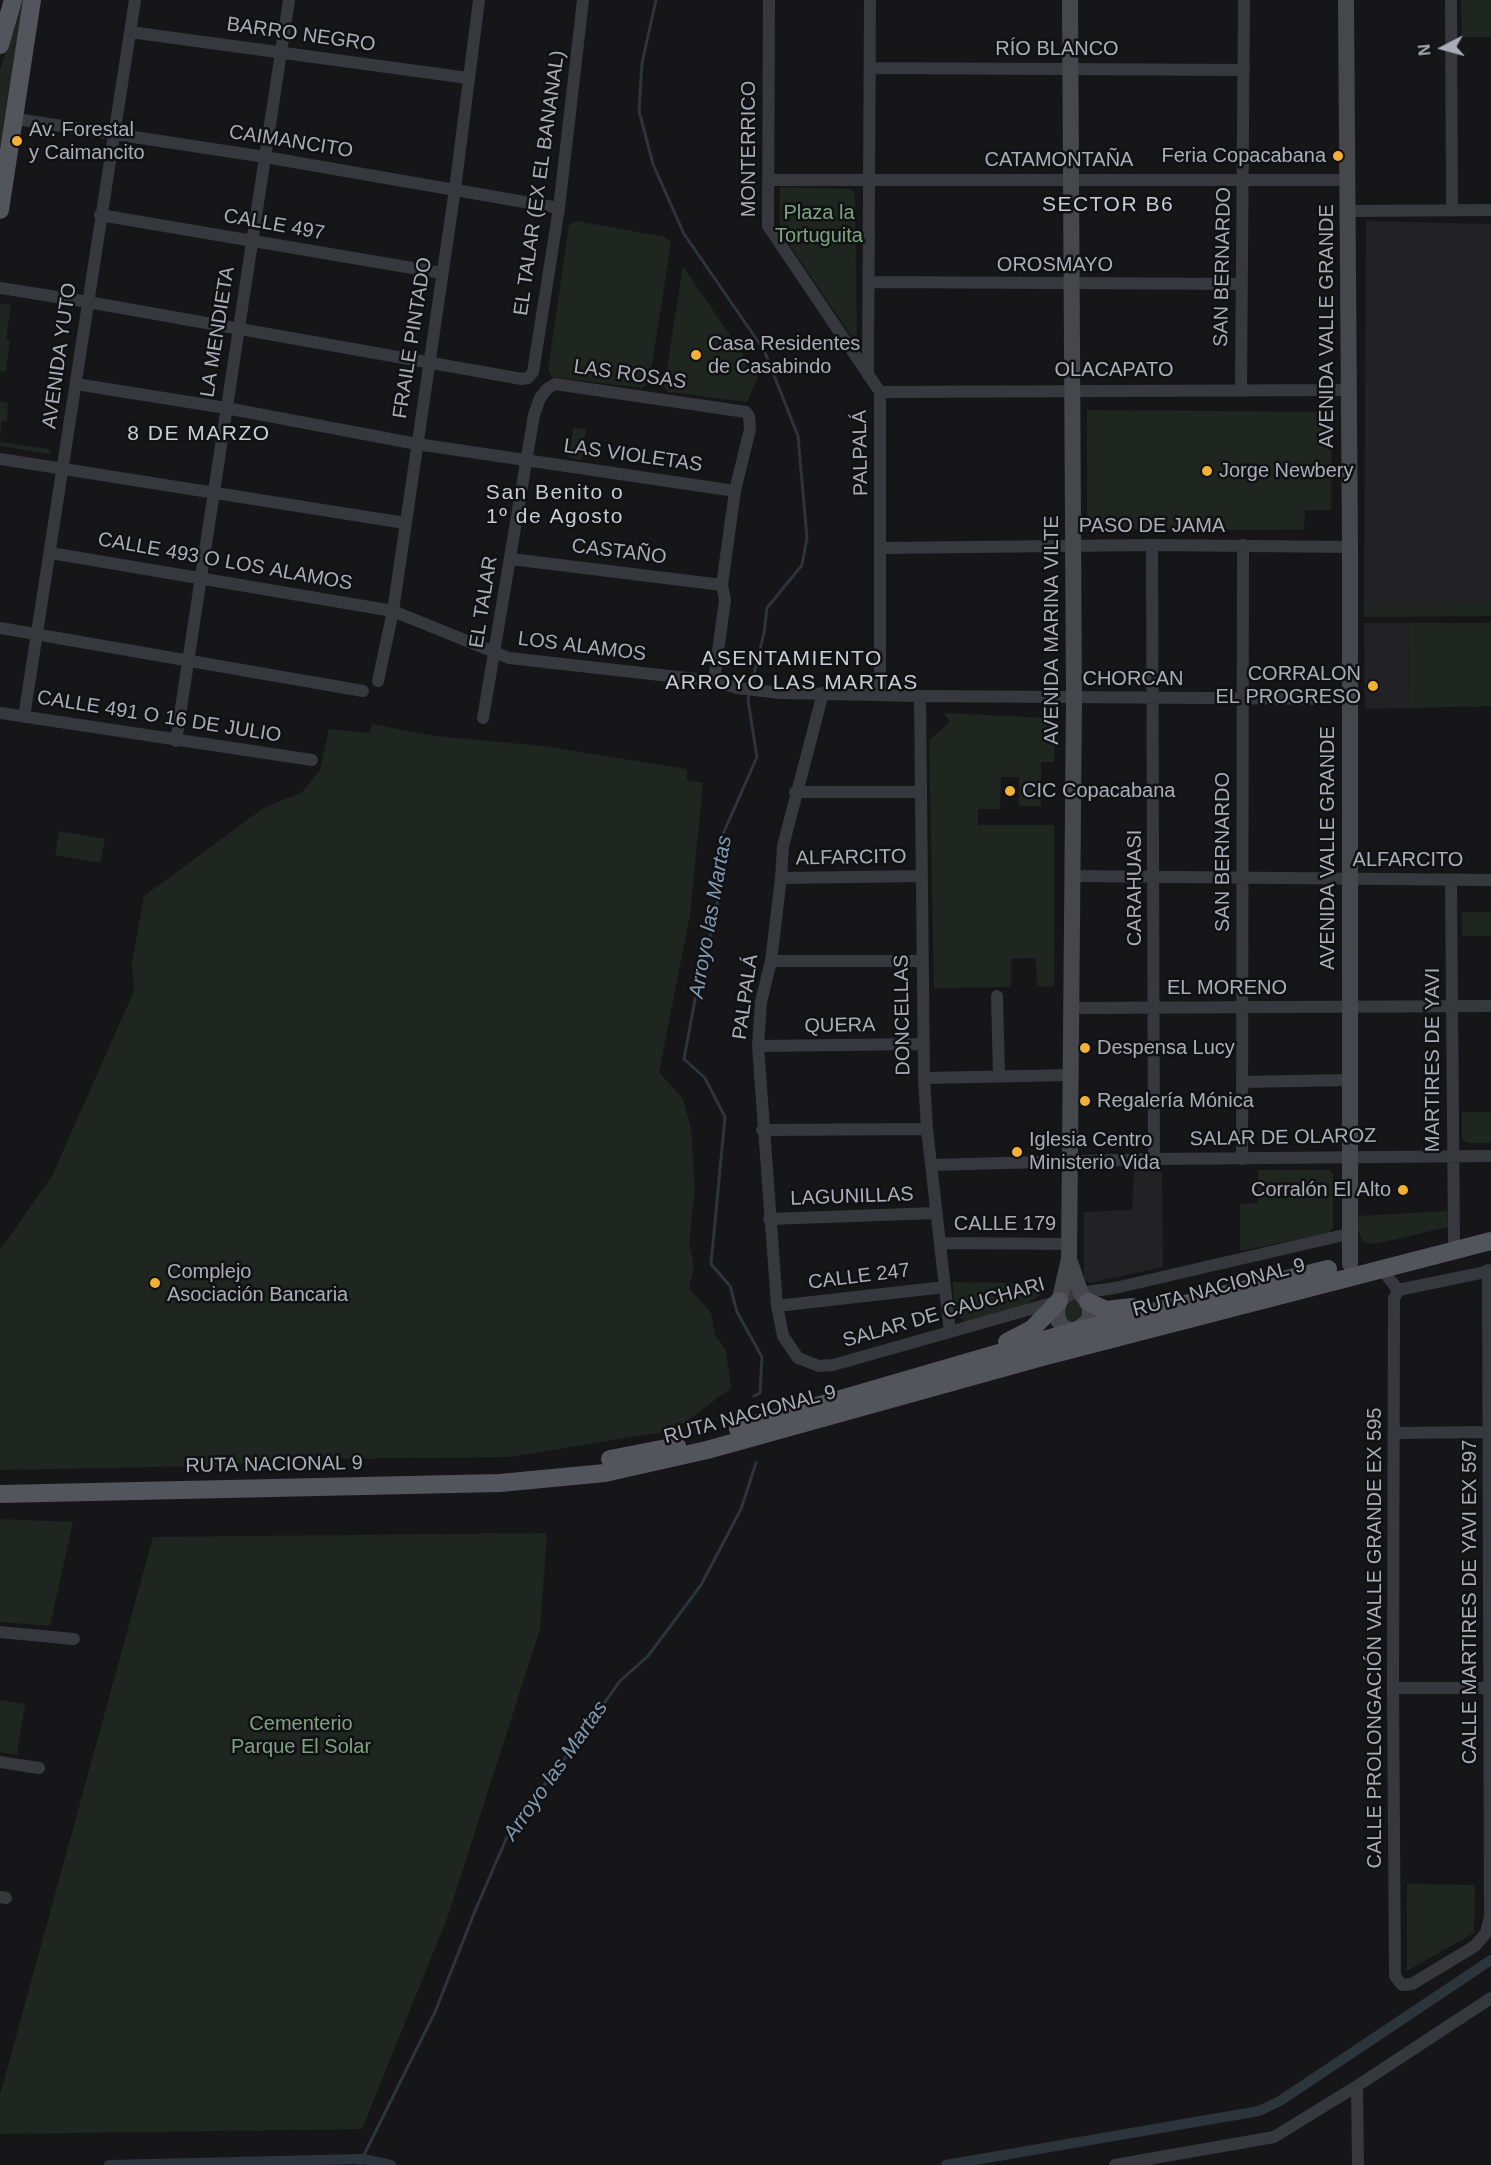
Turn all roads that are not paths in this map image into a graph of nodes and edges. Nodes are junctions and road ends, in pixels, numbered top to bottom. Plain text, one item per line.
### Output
1 (13, 0) edge
2 (32, 0) edge
3 (135, 0) edge
4 (289, 0) edge
5 (479, 0) edge
6 (583, 0) edge
7 (769, 0) edge
8 (870, 0) edge
9 (1070, 0) edge
10 (1244, 0) edge
11 (1346, 0) edge
12 (1451, 0) edge
13 (130, 32) junction
14 (0, 45) edge
15 (281, 52) junction
16 (870, 68) junction
17 (1070, 68) junction
18 (1244, 70) junction
19 (468, 78) junction
20 (16, 119) junction
21 (113, 134) junction
22 (265, 157) junction
23 (770, 180) junction
24 (1071, 180) junction
25 (1243, 180) junction
26 (1348, 180) junction
27 (869, 181) junction
28 (455, 189) junction
29 (558, 208) junction
30 (0, 210) edge
31 (1452, 210) junction
32 (1491, 210) edge
33 (1348, 211) junction
34 (100, 215) junction
35 (252, 241) junction
36 (442, 273) junction
37 (869, 282) junction
38 (1242, 284) junction
39 (1071, 285) junction
40 (0, 288) edge
41 (88, 302) junction
42 (238, 328) junction
43 (429, 362) junction
44 (868, 375) junction
45 (76, 384) junction
46 (546, 389) joint
47 (1071, 389) junction
48 (1241, 390) junction
49 (1348, 390) junction
50 (880, 392) junction
51 (226, 408) junction
52 (417, 444) junction
53 (0, 459) edge
54 (525, 460) junction
55 (63, 470) junction
56 (735, 491) junction
57 (213, 493) junction
58 (405, 523) junction
59 (1152, 545) junction
60 (1072, 546) junction
61 (1243, 546) junction
62 (1350, 547) junction
63 (882, 548) junction
64 (51, 553) junction
65 (511, 559) junction
66 (200, 576) junction
67 (722, 585) junction
68 (393, 611) junction
69 (0, 628) edge
70 (38, 635) junction
71 (495, 654) junction
72 (188, 661) junction
73 (378, 681) dead end
74 (714, 681) junction
75 (737, 688) joint
76 (363, 691) dead end
77 (823, 693) junction
78 (880, 694) junction
79 (920, 696) junction
80 (1074, 698) junction
81 (1154, 698) junction
82 (1243, 699) junction
83 (1349, 699) junction
84 (0, 713) edge
85 (24, 717) junction
86 (483, 718) dead end
87 (176, 741) junction
88 (312, 760) dead end
89 (795, 792) junction
90 (920, 792) junction
91 (921, 876) junction
92 (1072, 876) junction
93 (1154, 876) junction
94 (781, 878) junction
95 (1243, 878) junction
96 (1349, 879) junction
97 (1451, 880) junction
98 (1491, 880) edge
99 (771, 961) junction
100 (922, 961) junction
101 (997, 996) dead end
102 (1452, 1006) junction
103 (1491, 1006) edge
104 (1242, 1007) junction
105 (1072, 1008) junction
106 (1155, 1008) junction
107 (1348, 1008) junction
108 (923, 1044) junction
109 (758, 1047) junction
110 (1071, 1075) junction
111 (999, 1076) junction
112 (924, 1078) junction
113 (1348, 1080) junction
114 (1242, 1082) junction
115 (927, 1129) junction
116 (762, 1130) junction
117 (1453, 1156) junction
118 (1491, 1156) edge
119 (1348, 1157) junction
120 (1154, 1159) junction
121 (1242, 1159) junction
122 (1070, 1161) junction
123 (931, 1165) junction
124 (937, 1214) junction
125 (769, 1219) junction
126 (1491, 1233) edge
127 (1348, 1234) junction
128 (1454, 1241) junction
129 (1491, 1241) edge
130 (940, 1243) junction
131 (1070, 1251) junction
132 (1350, 1264) junction
133 (1381, 1268) junction
134 (1490, 1271) edge
135 (945, 1287) junction
136 (1115, 1288) junction
137 (1243, 1289) junction
138 (1398, 1290) junction
139 (1059, 1301) junction
140 (1089, 1305) junction
141 (777, 1306) junction
142 (1075, 1331) junction
143 (950, 1332) junction
144 (1107, 1340) junction
145 (788, 1346) joint
146 (957, 1365) junction
147 (936, 1387) junction
148 (1490, 1432) edge
149 (1395, 1433) junction
150 (0, 1482) edge
151 (0, 1494) edge
152 (0, 1632) edge
153 (74, 1639) dead end
154 (1393, 1688) junction
155 (1488, 1688) junction
156 (0, 1762) edge
157 (39, 1768) dead end
158 (1491, 1916) edge
159 (1486, 1933) joint
160 (1491, 1998) edge
161 (1357, 2086) junction
162 (1115, 2165) edge
163 (1358, 2165) edge

1 - 14 main road
2 - 20 main road
3 - 13 street, AVENIDA YUTO
4 - 15 street, LA MENDIETA
5 - 19 street, FRAILE PINTADO
6 - 29 street, EL TALAR (EX EL BANANAL)
7 - 23 street, MONTERRICO
8 - 16 street
9 - 17 street, AVENIDA MARINA VILTE
10 - 18 street, SAN BERNARDO
11 - 26 street, AVENIDA VALLE GRANDE
12 - 31 street
13 - 15 street, BARRO NEGRO
13 - 21 street, AVENIDA YUTO
15 - 19 street, BARRO NEGRO
15 - 22 street, LA MENDIETA
16 - 17 street, RÍO BLANCO
16 - 27 street
17 - 18 street, RÍO BLANCO
17 - 24 street, AVENIDA MARINA VILTE
18 - 25 street, SAN BERNARDO
19 - 28 street, FRAILE PINTADO
20 - 21 street, CAIMANCITO
20 - 30 main road
21 - 22 street, CAIMANCITO
21 - 34 street, AVENIDA YUTO
22 - 28 street, CAIMANCITO
22 - 35 street, LA MENDIETA
23 - 27 street, CATAMONTAÑA
23 - 44 street, MONTERRICO
24 - 25 street, CATAMONTAÑA
24 - 27 street, CATAMONTAÑA
24 - 39 street, AVENIDA MARINA VILTE
25 - 26 street, CATAMONTAÑA
25 - 38 street, SAN BERNARDO
26 - 33 street, AVENIDA VALLE GRANDE
27 - 37 street
28 - 29 street, CAIMANCITO
28 - 36 street, FRAILE PINTADO
29 - 43 street, EL TALAR (EX EL BANANAL)
31 - 32 street
31 - 33 street
33 - 49 street, AVENIDA VALLE GRANDE
34 - 35 street, CALLE 497
34 - 41 street, AVENIDA YUTO
35 - 36 street, CALLE 497
35 - 42 street, LA MENDIETA
36 - 43 street, FRAILE PINTADO
37 - 39 street, OROSMAYO
37 - 44 street
38 - 39 street, OROSMAYO
38 - 48 street, SAN BERNARDO
39 - 47 street, AVENIDA MARINA VILTE
40 - 41 street
41 - 42 street
41 - 45 street, AVENIDA YUTO
42 - 43 street
42 - 51 street, LA MENDIETA
43 - 52 street, FRAILE PINTADO
44 - 50 street, PALPALÁ
45 - 51 street, LAS VIOLETAS
45 - 55 street, AVENIDA YUTO
46 - 54 street, EL TALAR
46 - 56 street, LAS ROSAS
47 - 48 street, OLACAPATO
47 - 50 street, OLACAPATO
47 - 60 street, AVENIDA MARINA VILTE
48 - 49 street, OLACAPATO
49 - 62 street, AVENIDA VALLE GRANDE
50 - 63 street, PALPALÁ
51 - 52 street, LAS VIOLETAS
51 - 57 street, LA MENDIETA
52 - 54 street, LAS VIOLETAS
52 - 58 street, FRAILE PINTADO
53 - 55 street
54 - 56 street, LAS VIOLETAS
54 - 65 street, EL TALAR
55 - 57 street
55 - 64 street, AVENIDA YUTO
56 - 67 street
57 - 58 street
57 - 66 street, LA MENDIETA
58 - 68 street, FRAILE PINTADO
59 - 60 street, PASO DE JAMA
59 - 61 street, PASO DE JAMA
59 - 81 street, CARAHUASI
60 - 63 street, PASO DE JAMA
60 - 80 street, AVENIDA MARINA VILTE
61 - 62 street, PASO DE JAMA
61 - 82 street, SAN BERNARDO
62 - 83 street, AVENIDA VALLE GRANDE
63 - 78 street, PALPALÁ
64 - 66 street, CALLE 493 O LOS ALAMOS
64 - 70 street, AVENIDA YUTO
65 - 67 street, CASTAÑO
65 - 71 street, EL TALAR
66 - 68 street, CALLE 493 O LOS ALAMOS
66 - 72 street, LA MENDIETA
67 - 74 street
68 - 71 street, LOS ALAMOS
68 - 73 street, FRAILE PINTADO
69 - 70 street
70 - 72 street
70 - 85 street, AVENIDA YUTO
71 - 74 street, LOS ALAMOS
71 - 86 street, EL TALAR
72 - 76 street
72 - 87 street, LA MENDIETA
74 - 75 street, LOS ALAMOS
75 - 77 street, CHORCAN
77 - 78 street, CHORCAN
77 - 89 street, PALPALÁ
78 - 79 street, CHORCAN
79 - 80 street, CHORCAN
79 - 90 street, DONCELLAS
80 - 81 street, CHORCAN
80 - 92 street, AVENIDA MARINA VILTE
81 - 82 street, CHORCAN
81 - 93 street, CARAHUASI
82 - 83 street, CHORCAN
82 - 95 street, SAN BERNARDO
83 - 96 street, AVENIDA VALLE GRANDE
84 - 85 street, CALLE 491 O 16 DE JULIO
85 - 87 street, CALLE 491 O 16 DE JULIO
87 - 88 street, CALLE 491 O 16 DE JULIO
89 - 90 street
89 - 94 street, PALPALÁ
90 - 91 street, DONCELLAS
91 - 94 street, ALFARCITO
91 - 100 street, DONCELLAS
92 - 93 street, ALFARCITO
92 - 105 street, AVENIDA MARINA VILTE
93 - 95 street, ALFARCITO
93 - 106 street, CARAHUASI
94 - 99 street, PALPALÁ
95 - 96 street, ALFARCITO
95 - 104 street, SAN BERNARDO
96 - 97 street, ALFARCITO
96 - 107 street, AVENIDA VALLE GRANDE
97 - 98 street, ALFARCITO
97 - 102 street, MARTIRES DE YAVI
99 - 100 street
99 - 109 street, PALPALÁ
100 - 108 street, DONCELLAS
101 - 111 street
102 - 103 street, EL MORENO
102 - 107 street, EL MORENO
102 - 117 street, MARTIRES DE YAVI
104 - 106 street, EL MORENO
104 - 107 street, EL MORENO
104 - 114 street, SAN BERNARDO
105 - 106 street, EL MORENO
105 - 110 street, AVENIDA MARINA VILTE
106 - 120 street, CARAHUASI
107 - 113 street, AVENIDA VALLE GRANDE
108 - 109 street, QUERA
108 - 112 street, DONCELLAS
109 - 116 street, PALPALÁ
110 - 111 street
110 - 122 street, AVENIDA MARINA VILTE
111 - 112 street
112 - 115 street, DONCELLAS
113 - 114 street
113 - 119 street, AVENIDA VALLE GRANDE
114 - 121 street, SAN BERNARDO
115 - 116 street
115 - 123 street, DONCELLAS
116 - 125 street, PALPALÁ
117 - 118 street, SALAR DE OLAROZ
117 - 119 street, SALAR DE OLAROZ
117 - 128 street, MARTIRES DE YAVI
119 - 121 street, SALAR DE OLAROZ
119 - 127 street, AVENIDA VALLE GRANDE
120 - 121 street, SALAR DE OLAROZ
120 - 122 street, SALAR DE OLAROZ
122 - 123 street, SALAR DE OLAROZ
122 - 131 street, AVENIDA MARINA VILTE
123 - 124 street, DONCELLAS
124 - 125 street, LAGUNILLAS
124 - 130 street, DONCELLAS
125 - 141 street, PALPALÁ
126 - 128 main road, RUTA NACIONAL 9
127 - 132 street, AVENIDA VALLE GRANDE
127 - 136 street, SALAR DE CAUCHARI
128 - 132 main road, RUTA NACIONAL 9
129 - 133 main road, RUTA NACIONAL 9
130 - 131 street, CALLE 179
130 - 135 street, DONCELLAS
131 - 139 street, AVENIDA MARINA VILTE
131 - 140 street, AVENIDA MARINA VILTE
132 - 137 main road, RUTA NACIONAL 9
133 - 138 street
133 - 144 main road, RUTA NACIONAL 9
134 - 138 street
134 - 148 street, CALLE MARTIRES DE YAVI EX 597
135 - 141 street, CALLE 247
135 - 143 street, DONCELLAS
136 - 140 street
136 - 140 street, SALAR DE CAUCHARI
137 - 140 main road
137 - 142 main road, RUTA NACIONAL 9
138 - 149 street, CALLE PROLONGACIÓN VALLE GRANDE EX 595
139 - 140 street, SALAR DE CAUCHARI
139 - 142 street, AVENIDA MARINA VILTE
139 - 143 street, SALAR DE CAUCHARI
139 - 146 main road
140 - 142 street
141 - 145 street, PALPALÁ
142 - 144 main road
142 - 146 main road, RUTA NACIONAL 9
142 - 147 main road
143 - 145 street, SALAR DE CAUCHARI
144 - 147 main road, RUTA NACIONAL 9
146 - 150 main road, RUTA NACIONAL 9
147 - 151 main road, RUTA NACIONAL 9
148 - 149 street
148 - 155 street, CALLE MARTIRES DE YAVI EX 597
149 - 154 street, CALLE PROLONGACIÓN VALLE GRANDE EX 595
152 - 153 street
154 - 155 street
154 - 159 street, CALLE PROLONGACIÓN VALLE GRANDE EX 595
155 - 158 street, CALLE MARTIRES DE YAVI EX 597
156 - 157 street
158 - 159 street, CALLE MARTIRES DE YAVI EX 597
160 - 161 street
161 - 162 street
161 - 163 street

